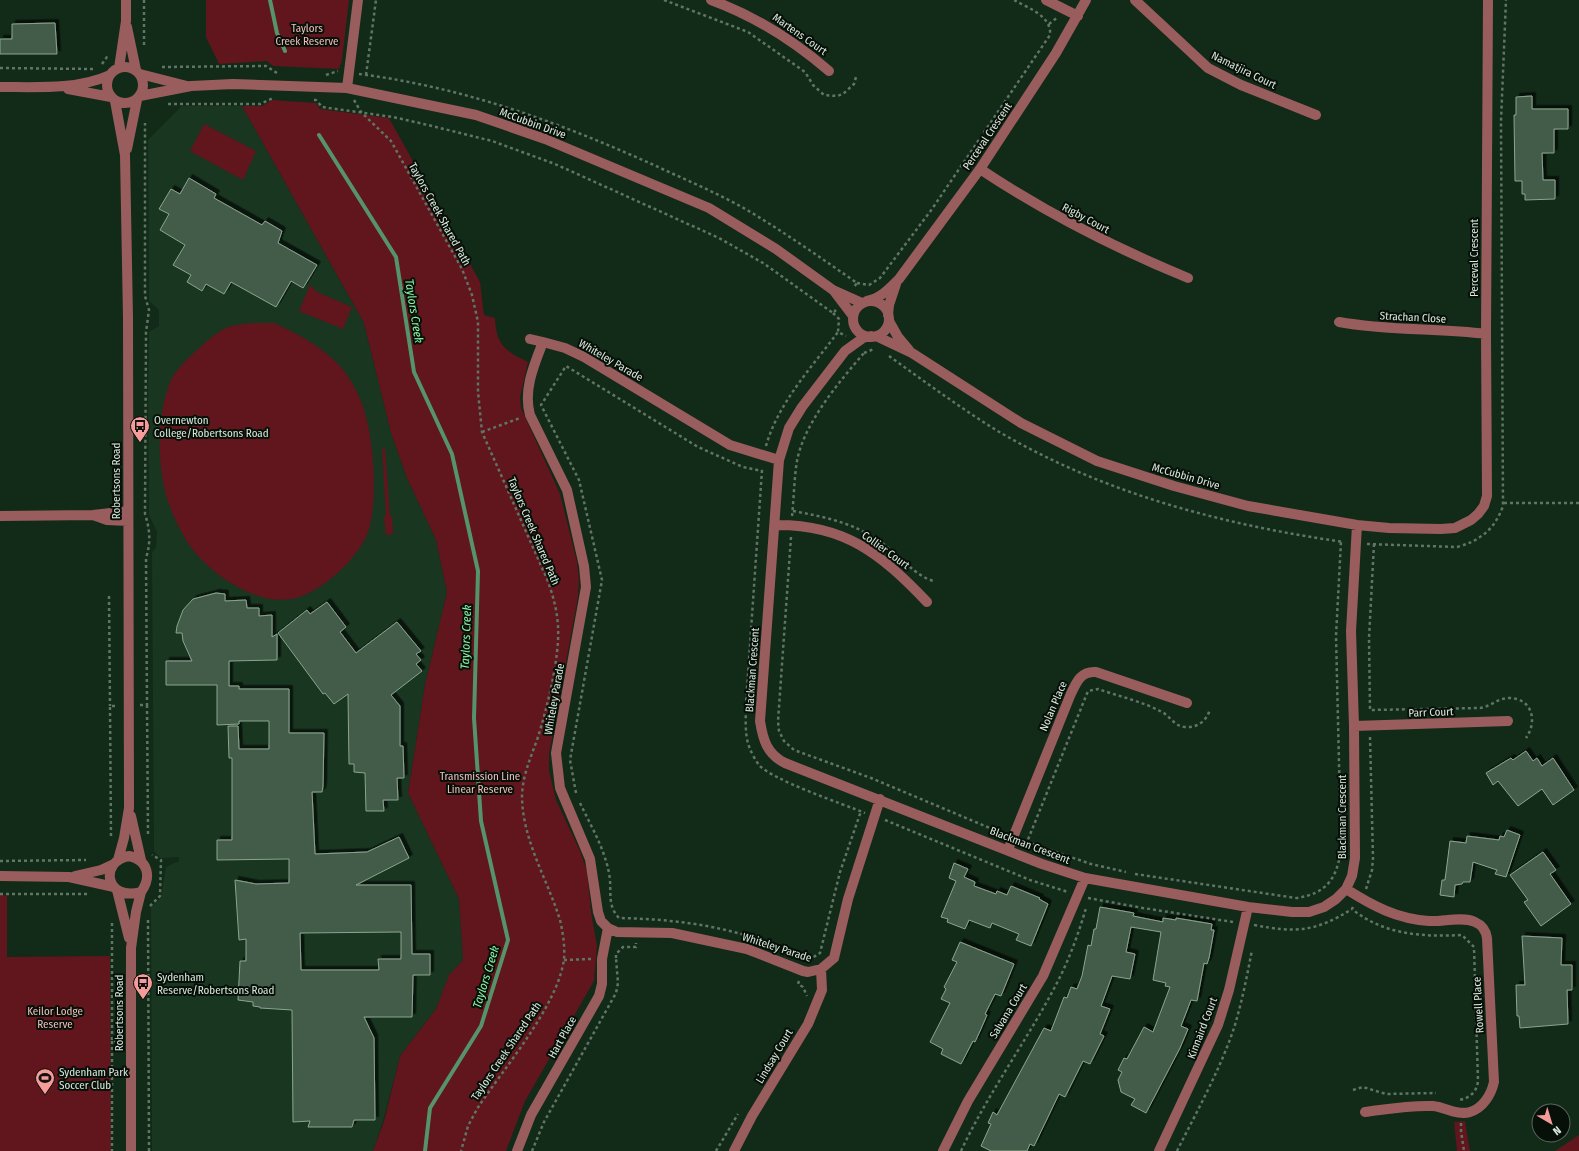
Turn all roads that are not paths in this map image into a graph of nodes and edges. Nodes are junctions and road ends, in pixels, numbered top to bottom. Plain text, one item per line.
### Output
1 (126, 0) edge
2 (358, 0) edge
3 (711, 0) edge
4 (1046, 0) edge
5 (1086, 0) edge
6 (1135, 0) edge
7 (1488, 0) edge
8 (1078, 16) junction
9 (126, 21) junction
10 (119, 68) junction
11 (829, 71) dead end
12 (138, 72) junction
13 (110, 75) junction
14 (191, 86) junction
15 (0, 87) edge
16 (45, 87) junction
17 (347, 88) junction
18 (139, 98) junction
19 (113, 99) junction
20 (1316, 115) dead end
21 (126, 155) junction
22 (980, 169) junction
23 (1188, 278) dead end
24 (898, 279) junction
25 (845, 300) junction
26 (864, 302) junction
27 (889, 318) junction
28 (854, 319) junction
29 (1339, 322) dead end
30 (1486, 334) junction
31 (873, 336) junction
32 (530, 340) dead end
33 (853, 340) junction
34 (543, 342) junction
35 (912, 353) junction
36 (779, 460) junction
37 (1478, 514) joint
38 (0, 516) edge
39 (128, 516) junction
40 (775, 525) junction
41 (1357, 525) junction
42 (927, 602) dead end
43 (1187, 703) dead end
44 (1508, 721) dead end
45 (1354, 726) junction
46 (880, 799) junction
47 (129, 808) junction
48 (1008, 850) junction
49 (141, 860) junction
50 (116, 862) junction
51 (0, 876) edge
52 (69, 877) junction
53 (1085, 878) junction
54 (116, 889) junction
55 (1346, 889) junction
56 (141, 892) junction
57 (1248, 907) junction
58 (608, 928) junction
59 (131, 948) junction
60 (821, 969) junction
61 (1365, 1112) dead end
62 (131, 1151) edge
63 (517, 1151) edge
64 (734, 1151) edge
65 (943, 1151) edge
66 (1159, 1151) edge

1 - 9 street
2 - 17 street
3 - 11 street, Martens Court
4 - 8 street
5 - 8 street, Perceval Crescent
6 - 20 street, Namatjira Court
7 - 30 street, Perceval Crescent
8 - 22 street, Perceval Crescent
9 - 10 street
9 - 12 street
10 - 12 street
10 - 13 street
12 - 14 street, McCubbin Drive
12 - 18 street
13 - 16 street
13 - 19 street
14 - 17 street, McCubbin Drive
14 - 18 street, McCubbin Drive
15 - 16 street
16 - 19 street
17 - 25 street, McCubbin Drive
18 - 19 street
18 - 21 street, Robertsons Road
19 - 21 street, Robertsons Road
21 - 39 street, Robertsons Road
22 - 23 street, Rigby Court
22 - 24 street, Perceval Crescent
24 - 26 street, Perceval Crescent
24 - 27 street, Perceval Crescent
25 - 26 street, McCubbin Drive
25 - 28 street, McCubbin Drive
26 - 27 street
26 - 28 street
27 - 31 street
27 - 35 street, McCubbin Drive
28 - 31 street
28 - 33 street
29 - 30 street, Strachan Close
30 - 37 street, Perceval Crescent
31 - 33 street, Blackman Crescent
31 - 35 street, McCubbin Drive
32 - 34 street
33 - 36 street, Blackman Crescent
34 - 36 street, Whiteley Parade
34 - 58 street, Whiteley Parade
35 - 41 street, McCubbin Drive
36 - 40 street, Blackman Crescent
37 - 41 street, McCubbin Drive
38 - 39 street
39 - 47 street, Robertsons Road
40 - 42 street, Collier Court
40 - 46 street, Blackman Crescent
41 - 45 street, Blackman Crescent
43 - 48 street, Nolan Place
44 - 45 street, Parr Court
45 - 55 street, Blackman Crescent
46 - 48 street, Blackman Crescent
46 - 60 street, Whiteley Parade
47 - 49 street, Robertsons Road
47 - 50 street, Robertsons Road
48 - 53 street, Blackman Crescent
49 - 50 street
49 - 56 street
50 - 52 street
50 - 54 street
51 - 52 street
52 - 54 street
53 - 57 street, Blackman Crescent
53 - 65 street, Salvana Court
54 - 56 street
54 - 59 street, Robertsons Road
55 - 57 street, Blackman Crescent
55 - 61 street, Rowell Place
56 - 59 street, Robertsons Road
57 - 66 street, Kinnaird Court
58 - 60 street, Whiteley Parade
58 - 63 street, Hart Place
59 - 62 street, Robertsons Road
60 - 64 street, Lindsay Court

